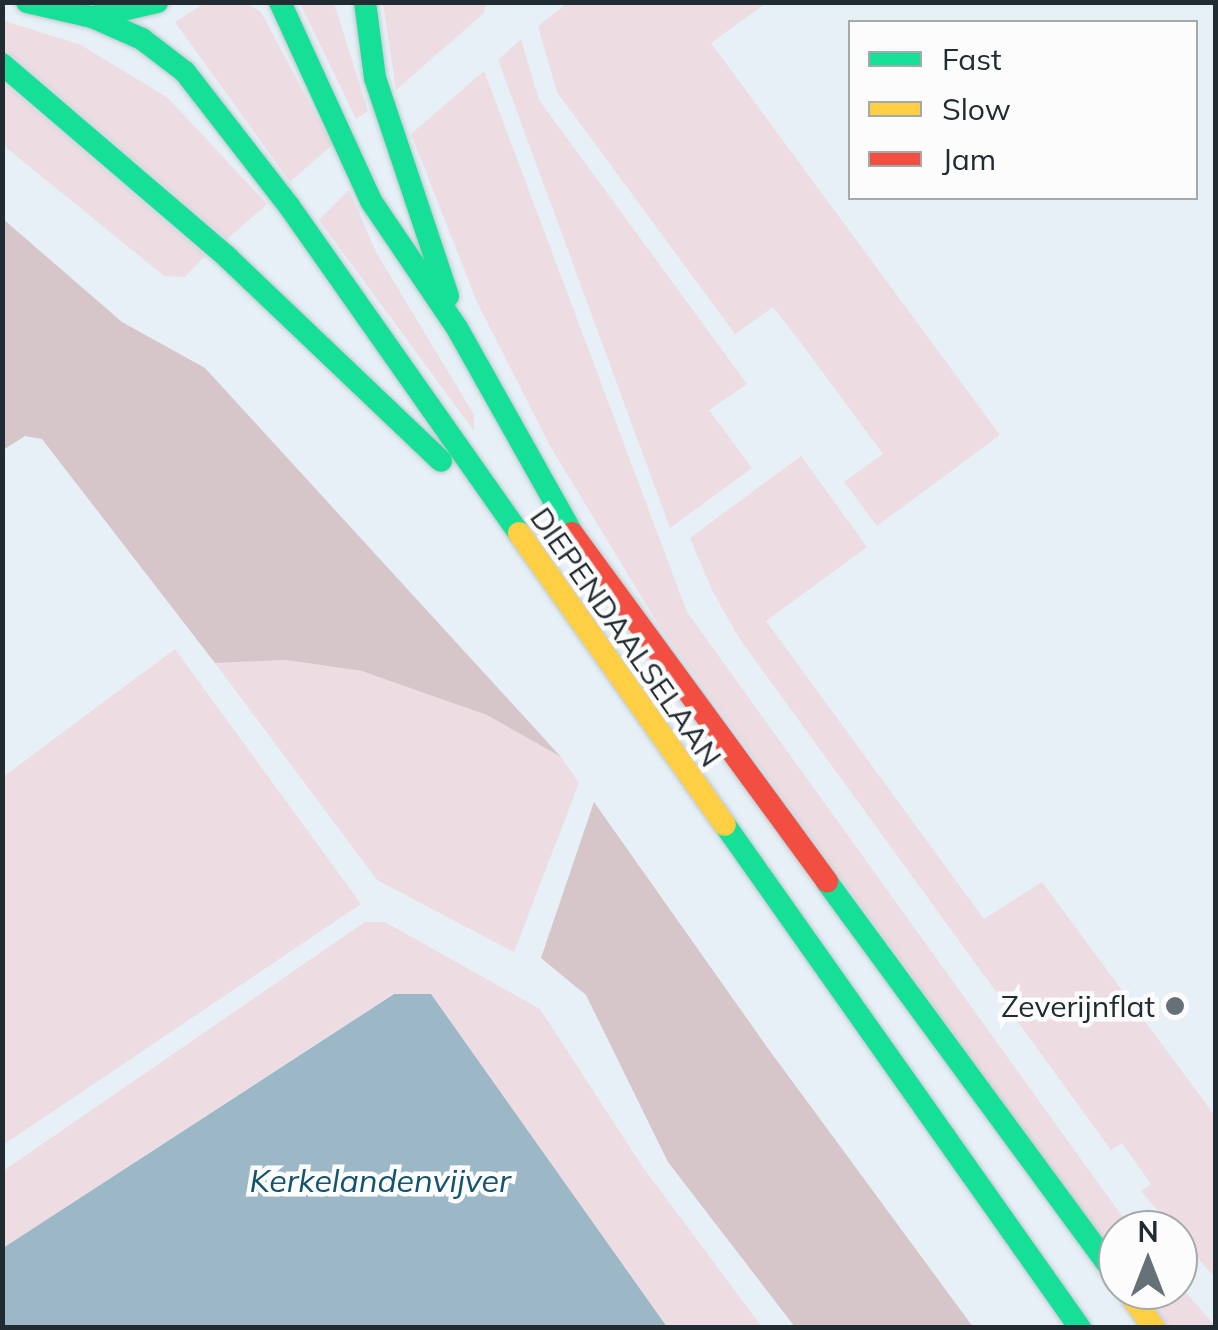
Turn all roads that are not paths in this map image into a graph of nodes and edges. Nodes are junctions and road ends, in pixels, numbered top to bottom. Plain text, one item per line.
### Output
1 (27, 2) edge
2 (157, 2) edge
3 (280, 2) edge
4 (364, 2) edge
5 (92, 17) junction
6 (2, 64) edge
7 (457, 328) junction
8 (499, 510) junction
9 (1098, 1251) edge
10 (1080, 1328) edge

1 - 5 main road, DIEPENDAALSELAAN
2 - 5 main road
3 - 7 main road, DIEPENDAALSELAAN
4 - 7 main road
5 - 8 main road, DIEPENDAALSELAAN
6 - 8 main road
7 - 9 main road, DIEPENDAALSELAAN
8 - 10 main road, DIEPENDAALSELAAN

